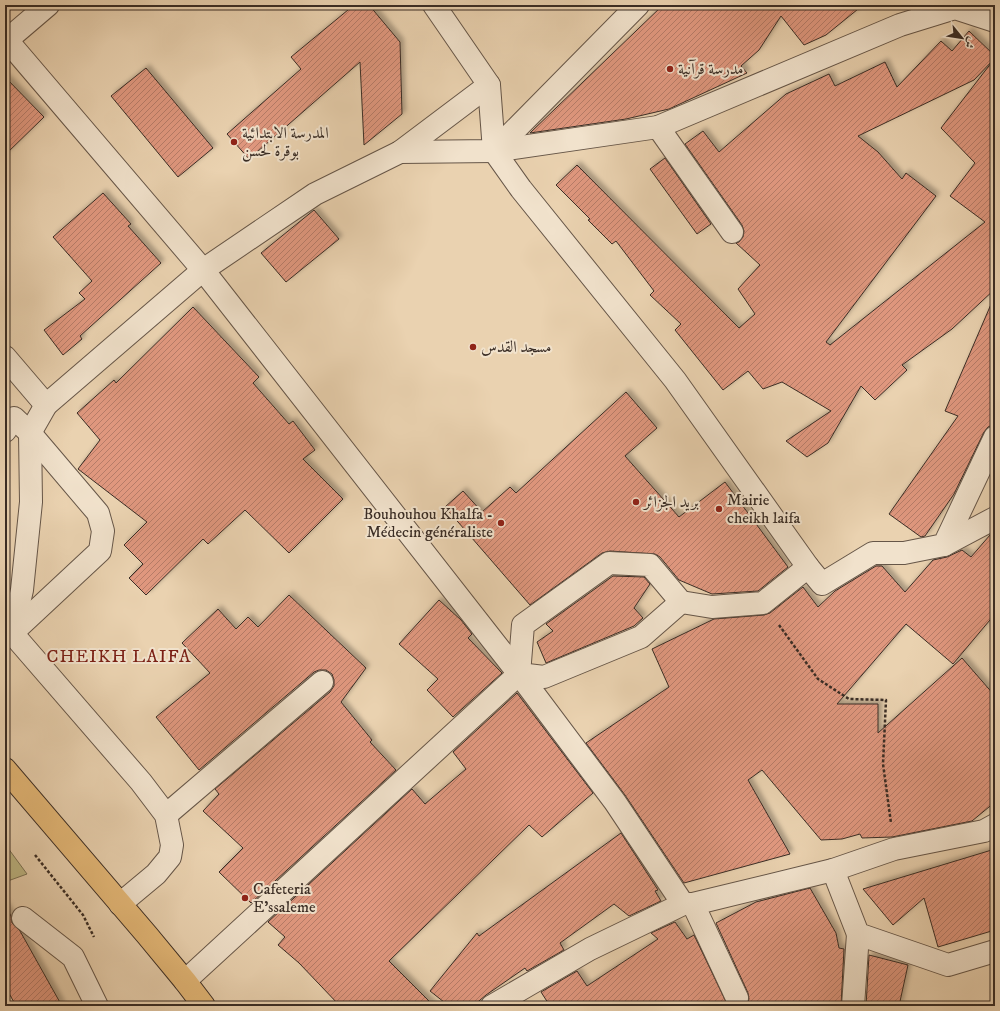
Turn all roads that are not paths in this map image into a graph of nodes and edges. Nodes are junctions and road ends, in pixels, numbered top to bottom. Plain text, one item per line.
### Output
1 (48, 5) edge
2 (434, 5) edge
3 (638, 5) edge
4 (995, 21) edge
5 (6, 39) edge
6 (489, 85) junction
7 (658, 127) junction
8 (494, 151) junction
9 (400, 152) junction
10 (732, 232) dead end
11 (203, 270) junction
12 (5, 357) edge
13 (46, 405) junction
14 (8, 419) edge
15 (30, 433) junction
16 (995, 438) edge
17 (995, 518) edge
18 (944, 545) junction
19 (808, 567) junction
20 (681, 602) junction
21 (8, 627) edge
22 (519, 674) junction
23 (322, 682) dead end
24 (5, 769) edge
25 (166, 815) junction
26 (995, 825) edge
27 (833, 870) junction
28 (120, 904) junction
29 (688, 904) junction
30 (23, 918) dead end
31 (858, 934) junction
32 (995, 951) edge
33 (185, 981) junction
34 (737, 998) dead end
35 (97, 1006) edge
36 (204, 1006) edge
37 (492, 1006) edge
38 (853, 1006) edge

1 - 5 street
2 - 6 street
3 - 8 street
4 - 7 street
5 - 11 street
6 - 8 street
6 - 9 street
7 - 8 street
7 - 10 street
8 - 9 street
8 - 19 street
9 - 11 street
11 - 13 street
11 - 22 street
12 - 13 street
13 - 15 street
14 - 15 street
15 - 21 street
15 - 21 street
16 - 18 street
17 - 18 street
18 - 19 street
19 - 20 street
20 - 22 street
20 - 22 street
21 - 25 street
22 - 29 street
22 - 33 street
23 - 25 street
24 - 28 main road
25 - 28 street
26 - 27 street
27 - 29 street
27 - 31 street
28 - 33 main road
29 - 34 street
29 - 37 street
30 - 35 street
31 - 32 street
31 - 38 street
33 - 36 main road

